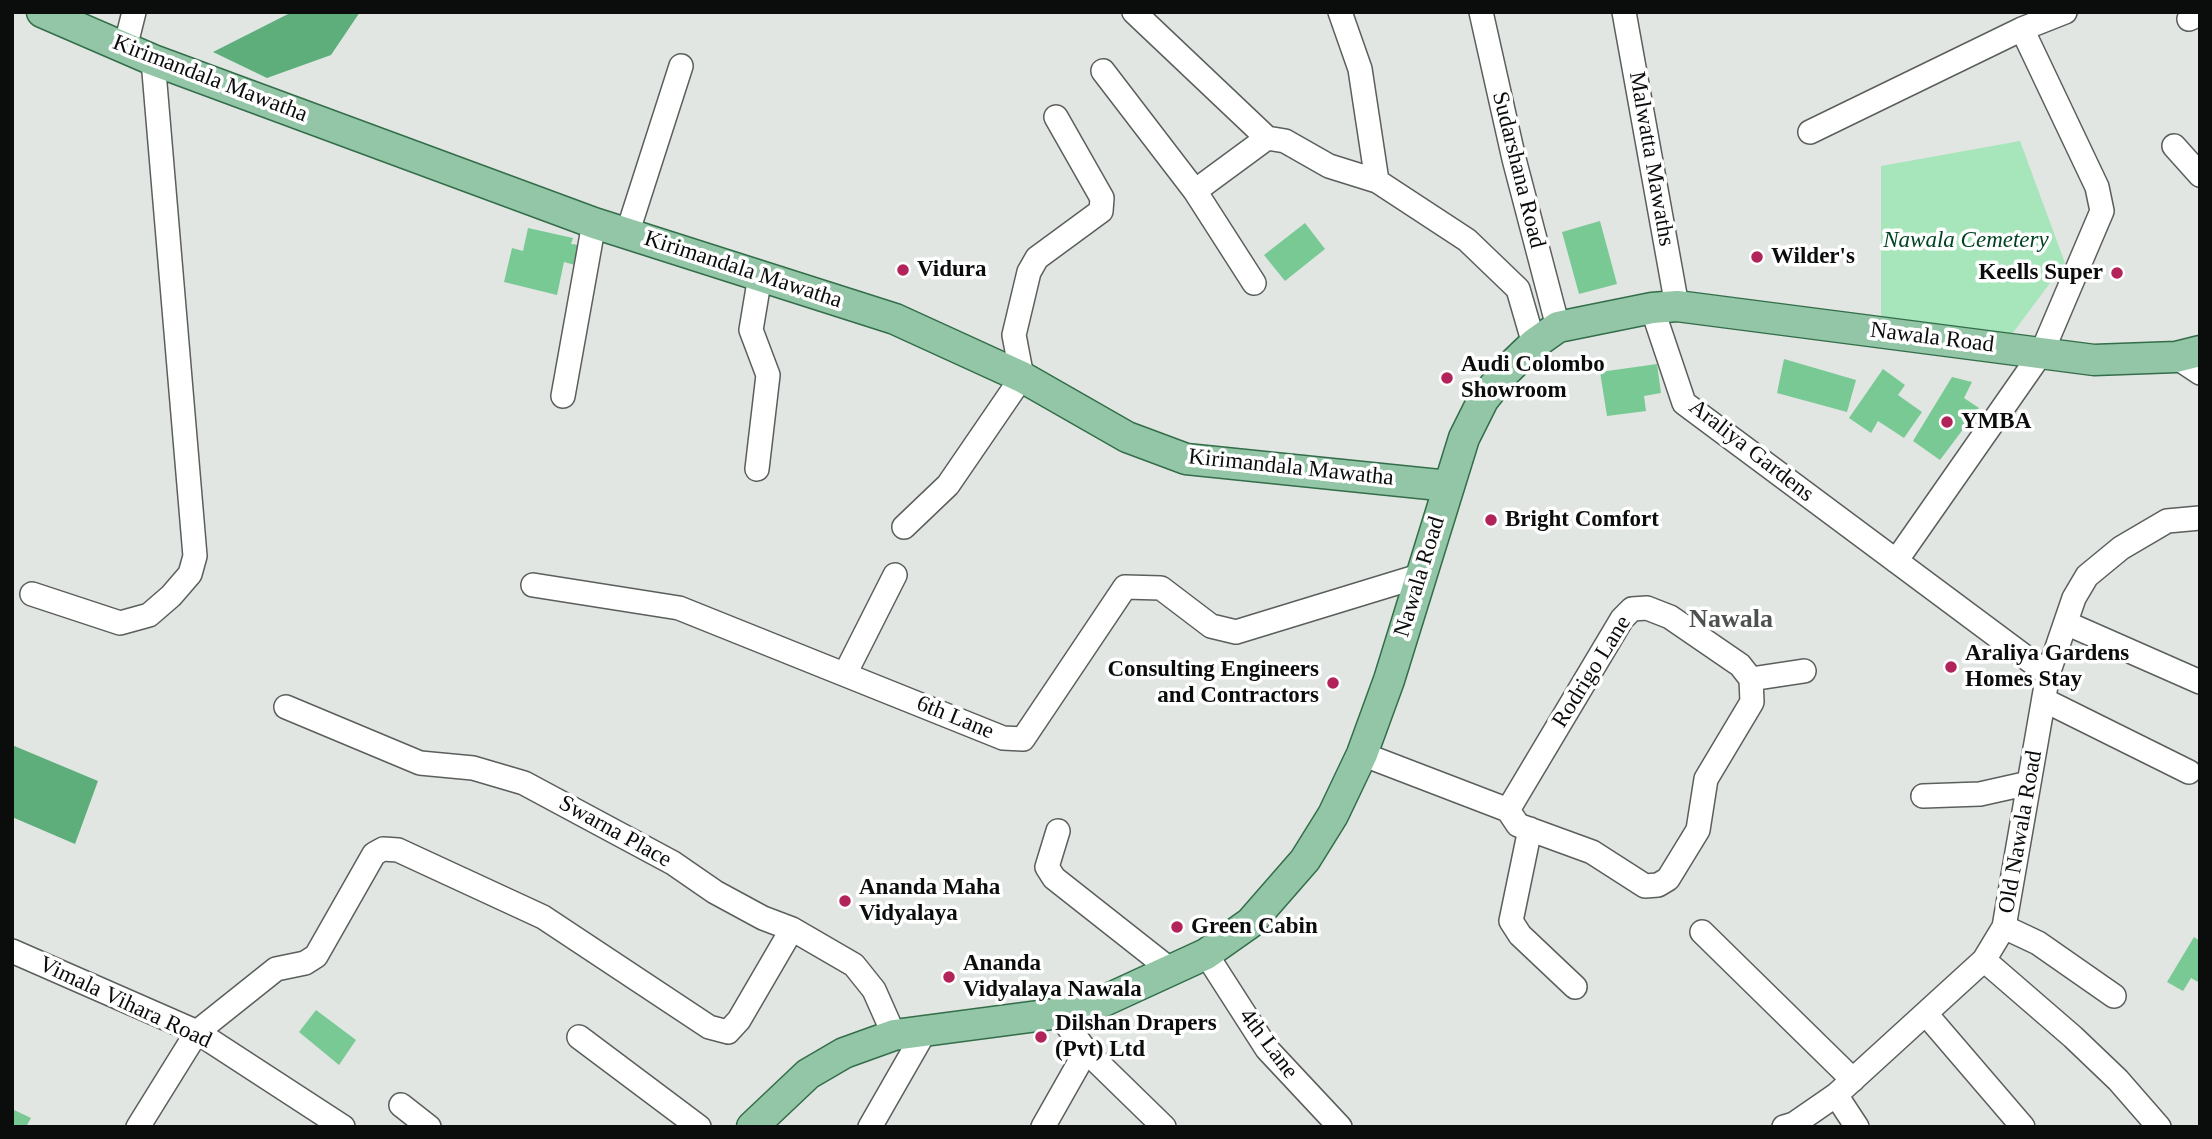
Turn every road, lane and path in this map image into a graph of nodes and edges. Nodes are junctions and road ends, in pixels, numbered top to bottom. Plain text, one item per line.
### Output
1 (42, 12) edge
2 (134, 12) edge
3 (1134, 12) edge
4 (1340, 12) edge
5 (1481, 12) edge
6 (1624, 12) edge
7 (2065, 12) edge
8 (2022, 29) junction
9 (125, 48) junction
10 (153, 60) junction
11 (681, 66) dead end
12 (1103, 71) dead end
13 (1056, 117) dead end
14 (1810, 132) dead end
15 (1267, 138) junction
16 (2174, 146) dead end
17 (2200, 175) edge
18 (1377, 181) junction
19 (1195, 191) junction
20 (594, 223) junction
21 (628, 234) junction
22 (760, 276) junction
23 (1254, 283) dead end
24 (1665, 307) junction
25 (1546, 335) junction
26 (2042, 352) junction
27 (2192, 360) edge
28 (1022, 376) junction
29 (563, 396) dead end
30 (757, 469) dead end
31 (1449, 486) junction
32 (2200, 517) edge
33 (904, 527) dead end
34 (1896, 561) junction
35 (895, 575) dead end
36 (1419, 576) junction
37 (533, 585) dead end
38 (32, 594) dead end
39 (2066, 623) junction
40 (1804, 671) dead end
41 (845, 674) junction
42 (2048, 674) junction
43 (1751, 679) junction
44 (2200, 682) edge
45 (2044, 700) junction
46 (286, 707) dead end
47 (1362, 754) junction
48 (2189, 772) dead end
49 (2029, 783) junction
50 (1923, 796) dead end
51 (1508, 810) junction
52 (1530, 830) junction
53 (1058, 831) dead end
54 (2004, 927) junction
55 (792, 929) junction
56 (1702, 932) dead end
57 (12, 951) edge
58 (1206, 954) junction
59 (1984, 960) junction
60 (1172, 971) junction
61 (1575, 987) dead end
62 (2114, 996) dead end
63 (1058, 1013) junction
64 (1926, 1014) junction
65 (925, 1031) junction
66 (197, 1032) junction
67 (894, 1035) junction
68 (579, 1037) dead end
69 (1086, 1051) junction
70 (1844, 1087) junction
71 (401, 1105) dead end
72 (1791, 1126) edge
73 (138, 1127) edge
74 (343, 1127) edge
75 (429, 1127) edge
76 (699, 1127) edge
77 (752, 1127) edge
78 (870, 1127) edge
79 (1043, 1127) edge
80 (1164, 1127) edge
81 (1340, 1127) edge
82 (1857, 1127) edge
83 (2023, 1127) edge
84 (2159, 1127) edge

1 - 9 main road, Kirimandala Mawatha
2 - 9 street
3 - 15 street
4 - 18 street
5 - 25 street, Sudarshana Road
6 - 24 street, Malwatta Mawaths
7 - 8 street
8 - 14 street
8 - 26 street
9 - 10 main road, Kirimandala Mawatha
10 - 20 main road, Kirimandala Mawatha
10 - 38 street
11 - 21 street
12 - 19 street
13 - 28 street
15 - 18 street
15 - 19 street
16 - 17 street
18 - 25 street
19 - 23 street
20 - 21 main road, Kirimandala Mawatha
20 - 29 street
21 - 22 main road, Kirimandala Mawatha
22 - 28 main road, Kirimandala Mawatha
22 - 30 street
24 - 25 main road, Nawala Road
24 - 26 main road, Nawala Road
24 - 34 street, Araliya Gardens
25 - 31 main road, Nawala Road
26 - 27 main road, Nawala Road
26 - 34 street
28 - 31 main road, Kirimandala Mawatha
28 - 33 street
31 - 36 main road, Nawala Road
32 - 39 street, Old Nawala Road
34 - 42 street, Araliya Gardens
35 - 41 street
36 - 41 street, 6th Lane
36 - 47 main road, Nawala Road
37 - 41 street, 6th Lane
39 - 42 street, Old Nawala Road
39 - 44 street
40 - 43 street
42 - 45 street, Old Nawala Road
43 - 51 street, Rodrigo Lane
43 - 52 street
45 - 48 street
45 - 49 street, Old Nawala Road
46 - 55 street, Swarna Place
47 - 51 street
47 - 58 main road, Nawala Road
49 - 50 street
49 - 54 street, Old Nawala Road
51 - 52 street
52 - 61 street
53 - 60 street
54 - 59 street, Old Nawala Road
54 - 62 street
55 - 66 street
55 - 67 street, Swarna Place
56 - 70 street
57 - 66 street, Vimala Vihara Road
58 - 60 main road, Nawala Road
58 - 81 street, 4th Lane
59 - 64 street, Old Nawala Road
59 - 84 street
60 - 63 main road, Nawala Road
63 - 65 main road, Nawala Road
63 - 69 street
64 - 70 street, Old Nawala Road
64 - 83 street
65 - 67 main road, Nawala Road
65 - 78 street
66 - 73 street
66 - 74 street, Vimala Vihara Road
67 - 77 main road, Nawala Road
68 - 76 street
69 - 79 street
69 - 80 street
70 - 72 street, Old Nawala Road
70 - 82 street
71 - 75 street

